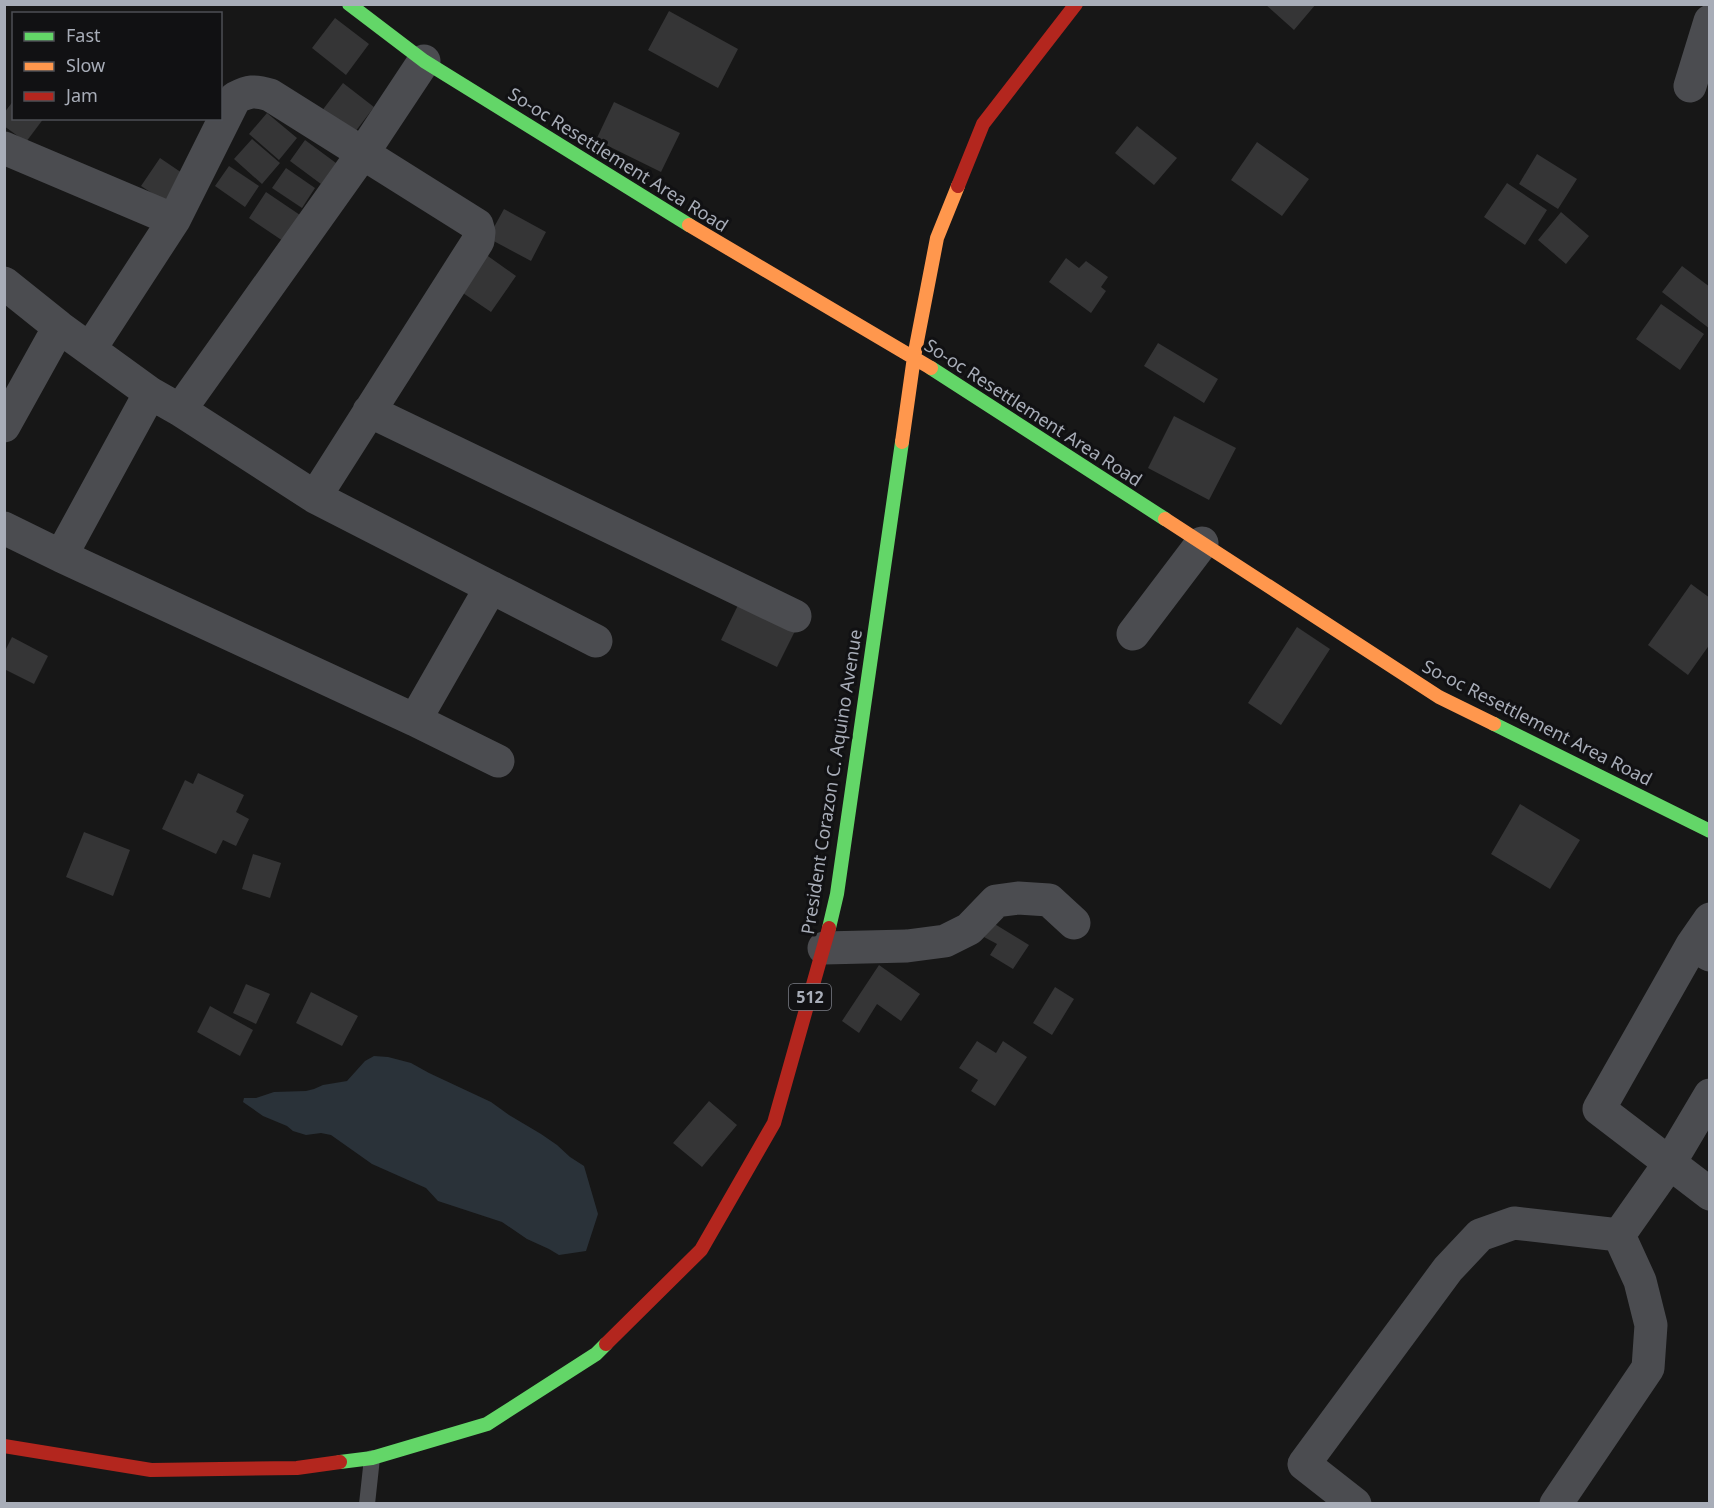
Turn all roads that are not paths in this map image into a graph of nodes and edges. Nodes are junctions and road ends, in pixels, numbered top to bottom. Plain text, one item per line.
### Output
1 (349, 4) edge
2 (1076, 4) edge
3 (1710, 21) edge
4 (424, 61) junction
5 (1690, 86) dead end
6 (4, 148) edge
7 (363, 153) junction
8 (174, 220) junction
9 (4, 283) edge
10 (59, 327) junction
11 (90, 350) junction
12 (914, 357) junction
13 (150, 393) junction
14 (180, 410) junction
15 (369, 411) junction
16 (4, 426) edge
17 (315, 497) junction
18 (4, 528) edge
19 (1202, 543) junction
20 (61, 556) junction
21 (491, 587) junction
22 (795, 616) dead end
23 (1133, 634) dead end
24 (596, 641) dead end
25 (415, 720) junction
26 (498, 760) dead end
27 (1710, 831) edge
28 (1074, 923) dead end
29 (1704, 939) edge
30 (825, 948) junction
31 (1710, 1095) edge
32 (1669, 1164) junction
33 (1710, 1194) edge
34 (1619, 1235) junction
35 (4, 1446) edge
36 (372, 1458) junction
37 (367, 1503) edge
38 (1355, 1503) edge
39 (1556, 1503) edge

1 - 4 main road, So-oc Resettlement Area Road
2 - 12 main road, President Corazon C. Aquino Avenue / 512
3 - 5 street
4 - 7 street
4 - 12 main road, So-oc Resettlement Area Road
6 - 8 street
7 - 8 street
7 - 14 street
7 - 15 street
8 - 11 street
9 - 10 street
10 - 11 street
10 - 16 street
11 - 13 street
12 - 19 main road, So-oc Resettlement Area Road
12 - 30 main road, President Corazon C. Aquino Avenue / 512
13 - 14 street
13 - 20 street
14 - 17 street
15 - 17 street
15 - 22 street
17 - 21 street
18 - 20 street
19 - 23 street
19 - 27 main road, So-oc Resettlement Area Road
20 - 25 street
21 - 24 street
21 - 25 street
25 - 26 street
28 - 30 street
29 - 32 street
30 - 36 main road, President Corazon C. Aquino Avenue / 512
31 - 32 street
32 - 33 street
32 - 34 street
34 - 38 street
34 - 39 street
35 - 36 main road, President Corazon C. Aquino Avenue / 512
36 - 37 lane

